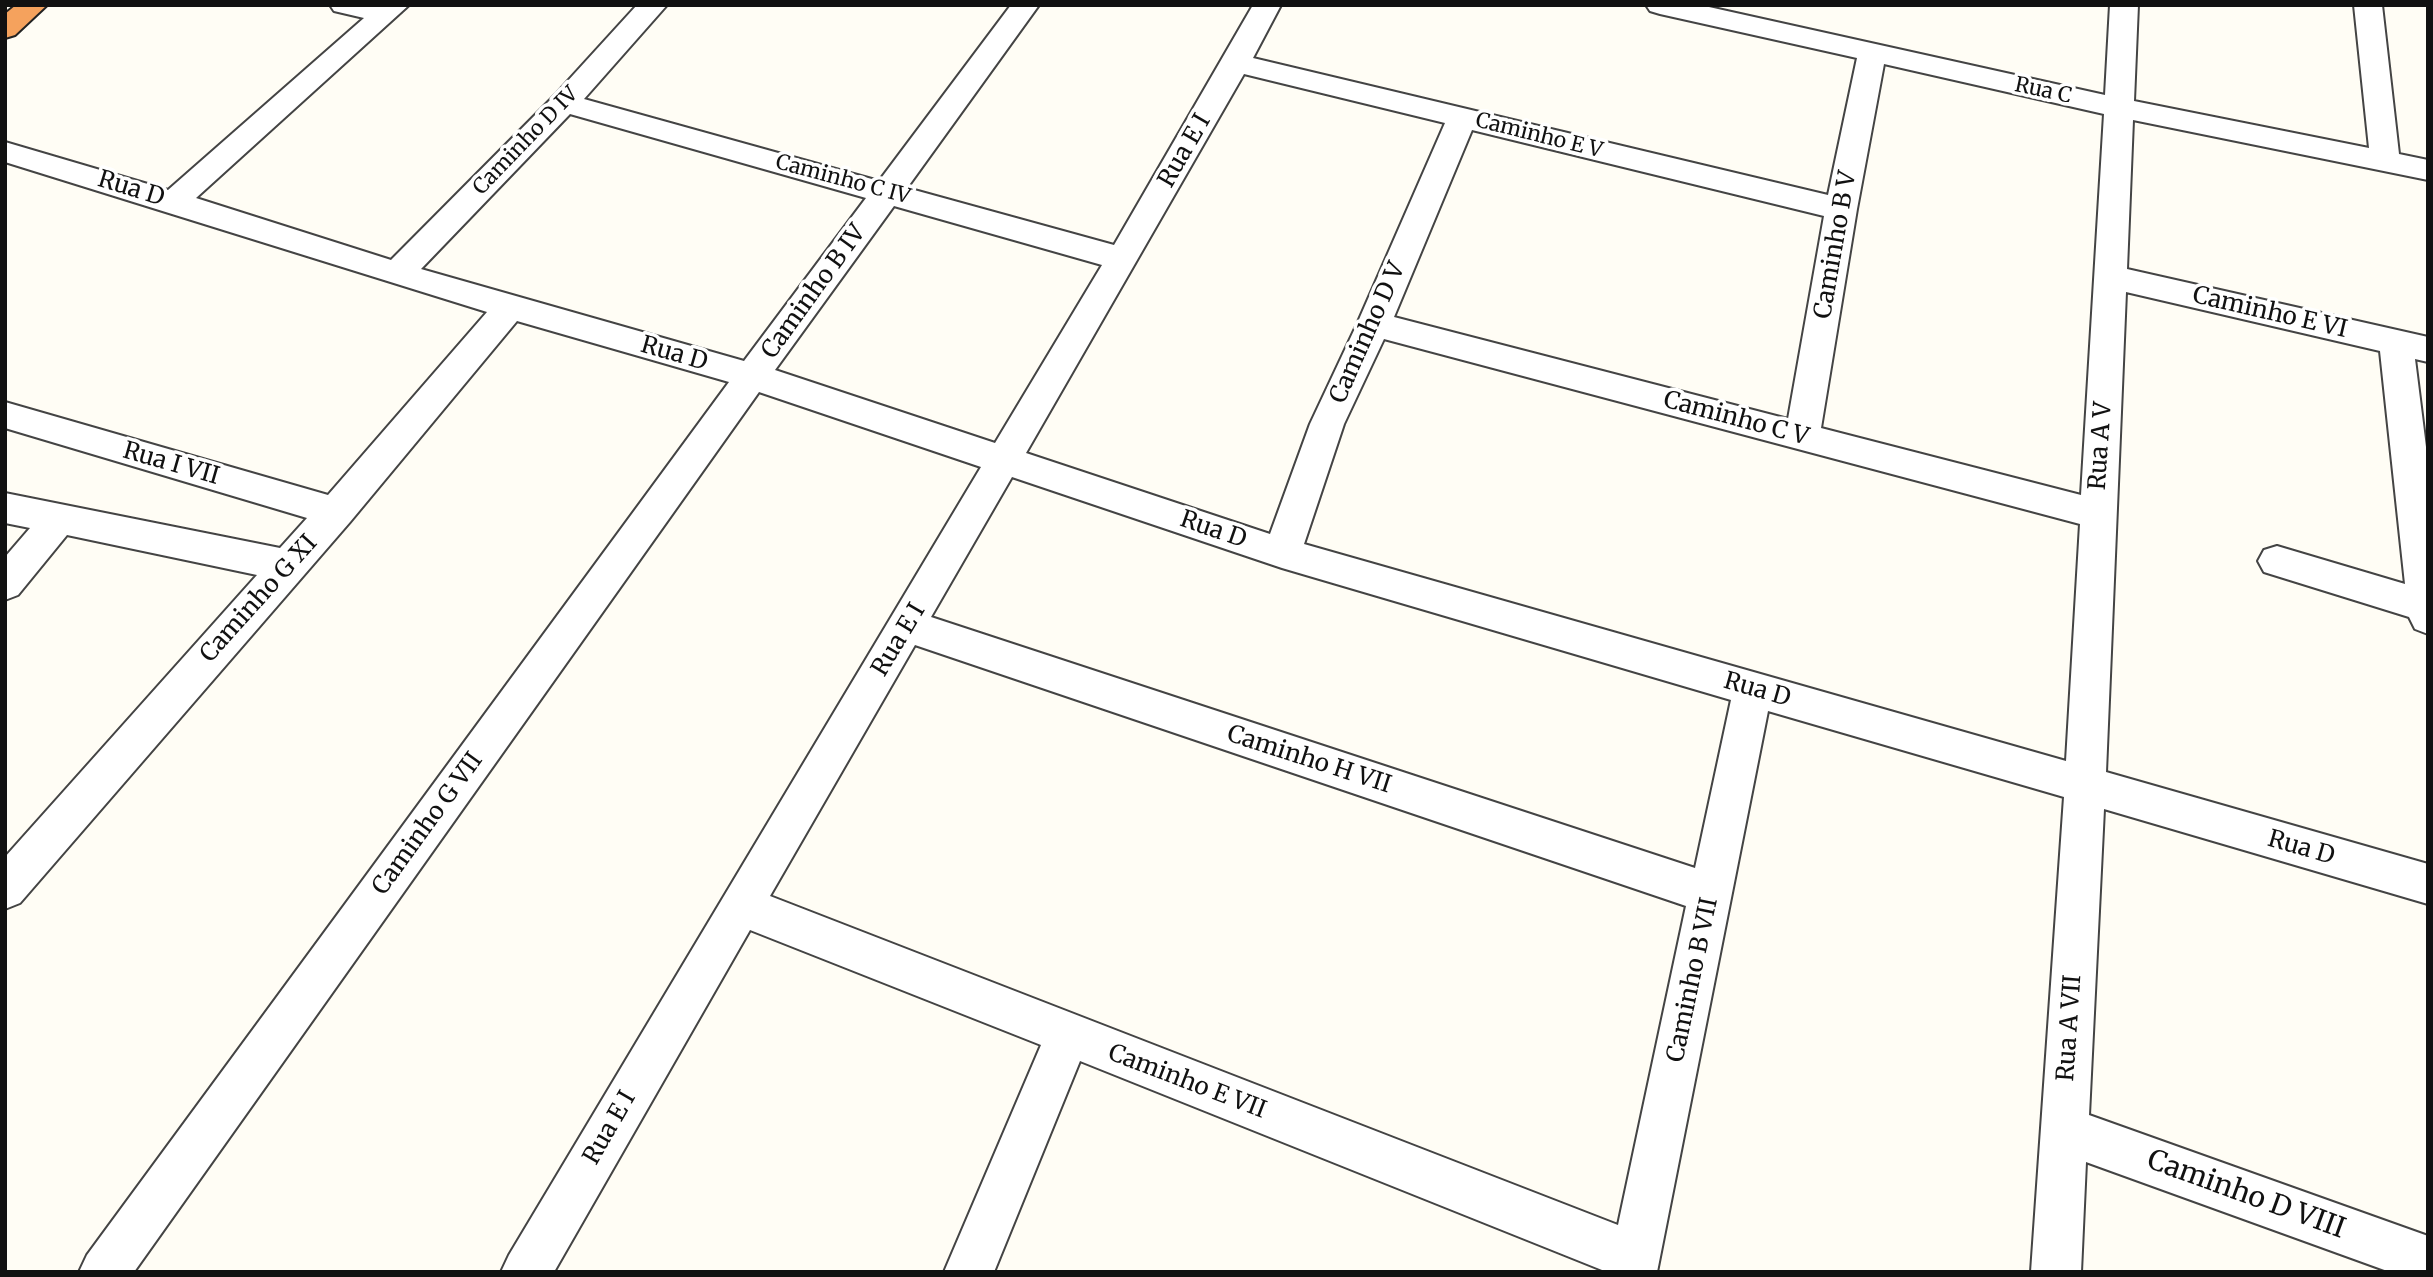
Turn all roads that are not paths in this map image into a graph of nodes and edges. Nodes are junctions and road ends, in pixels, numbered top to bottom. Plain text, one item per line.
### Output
1 (33, 5) edge
2 (344, 5) edge
3 (653, 5) edge
4 (986, 5) edge
5 (1267, 5) edge
6 (1660, 5) edge
7 (2124, 5) edge
8 (2368, 5) edge
9 (1022, 9) edge
10 (390, 10) edge
11 (5, 29) edge
12 (1872, 54) junction
13 (1236, 63) junction
14 (564, 103) junction
15 (2120, 108) junction
16 (1462, 117) junction
17 (5, 152) edge
18 (2385, 160) junction
19 (2428, 170) edge
20 (888, 192) junction
21 (173, 202) junction
22 (1841, 209) junction
23 (1122, 259) junction
24 (397, 274) junction
25 (2112, 277) junction
26 (510, 307) junction
27 (1374, 324) junction
28 (2412, 346) edge
29 (752, 376) junction
30 (5, 415) edge
31 (1802, 436) junction
32 (1004, 460) junction
33 (5, 508) edge
34 (337, 512) junction
35 (2097, 514) junction
36 (58, 520) junction
37 (1282, 553) junction
38 (2277, 561) dead end
39 (286, 565) junction
40 (5, 584) edge
41 (2427, 607) edge
42 (2428, 618) edge
43 (908, 626) junction
44 (1753, 689) junction
45 (2085, 785) junction
46 (2428, 884) edge
47 (5, 889) edge
48 (1711, 894) junction
49 (740, 905) junction
50 (1068, 1035) junction
51 (2064, 1130) junction
52 (2428, 1261) edge
53 (1633, 1264) edge
54 (104, 1272) edge
55 (526, 1272) edge
56 (969, 1272) edge
57 (2056, 1272) edge

1 - 11 highway
2 - 10 street
3 - 14 street, Caminho D IV
4 - 9 street
5 - 13 street, Rua E I
6 - 12 street, Rua C
7 - 15 street, Rua A V
8 - 18 street
9 - 20 street, Caminho B IV
10 - 21 street
12 - 15 street, Rua C
12 - 22 street, Caminho B V
13 - 16 street, Caminho E V
13 - 23 street, Rua E I
14 - 20 street, Caminho C IV
14 - 24 street, Caminho D IV
15 - 18 street, Rua C
15 - 25 street, Rua A V
16 - 22 street, Caminho E V
16 - 27 street, Caminho D V
17 - 21 street, Rua D
18 - 19 street, Rua C
20 - 23 street, Caminho C IV
20 - 29 street, Caminho B IV
21 - 24 street, Rua D
22 - 31 street, Caminho B V
23 - 32 street, Rua E I
24 - 26 street, Rua D
25 - 28 street, Caminho E VI
25 - 35 street, Rua A V
26 - 29 street, Rua D
26 - 34 street, Caminho G XI
27 - 31 street, Caminho C V
27 - 37 street, Caminho D V
28 - 41 street
29 - 32 street, Rua D
29 - 54 street, Caminho G VII
30 - 34 street, Rua I VII
31 - 35 street, Caminho C V
32 - 37 street, Rua D
32 - 43 street, Rua E I
33 - 36 street
34 - 39 street, Caminho G XI
35 - 45 street, Rua A V
36 - 39 street
36 - 40 street
37 - 44 street, Rua D
38 - 41 street
39 - 47 street, Caminho G XI
41 - 42 street
43 - 48 street, Caminho H VII
43 - 49 street, Rua E I
44 - 45 street, Rua D
44 - 48 street, Caminho B VII
45 - 46 street, Rua D
45 - 51 street, Rua A VII
48 - 53 street, Caminho B VII
49 - 50 street, Caminho E VII
49 - 55 street, Rua E I
50 - 53 street, Caminho E VII
50 - 56 street
51 - 52 street, Caminho D VIII
51 - 57 street, Rua A VII

